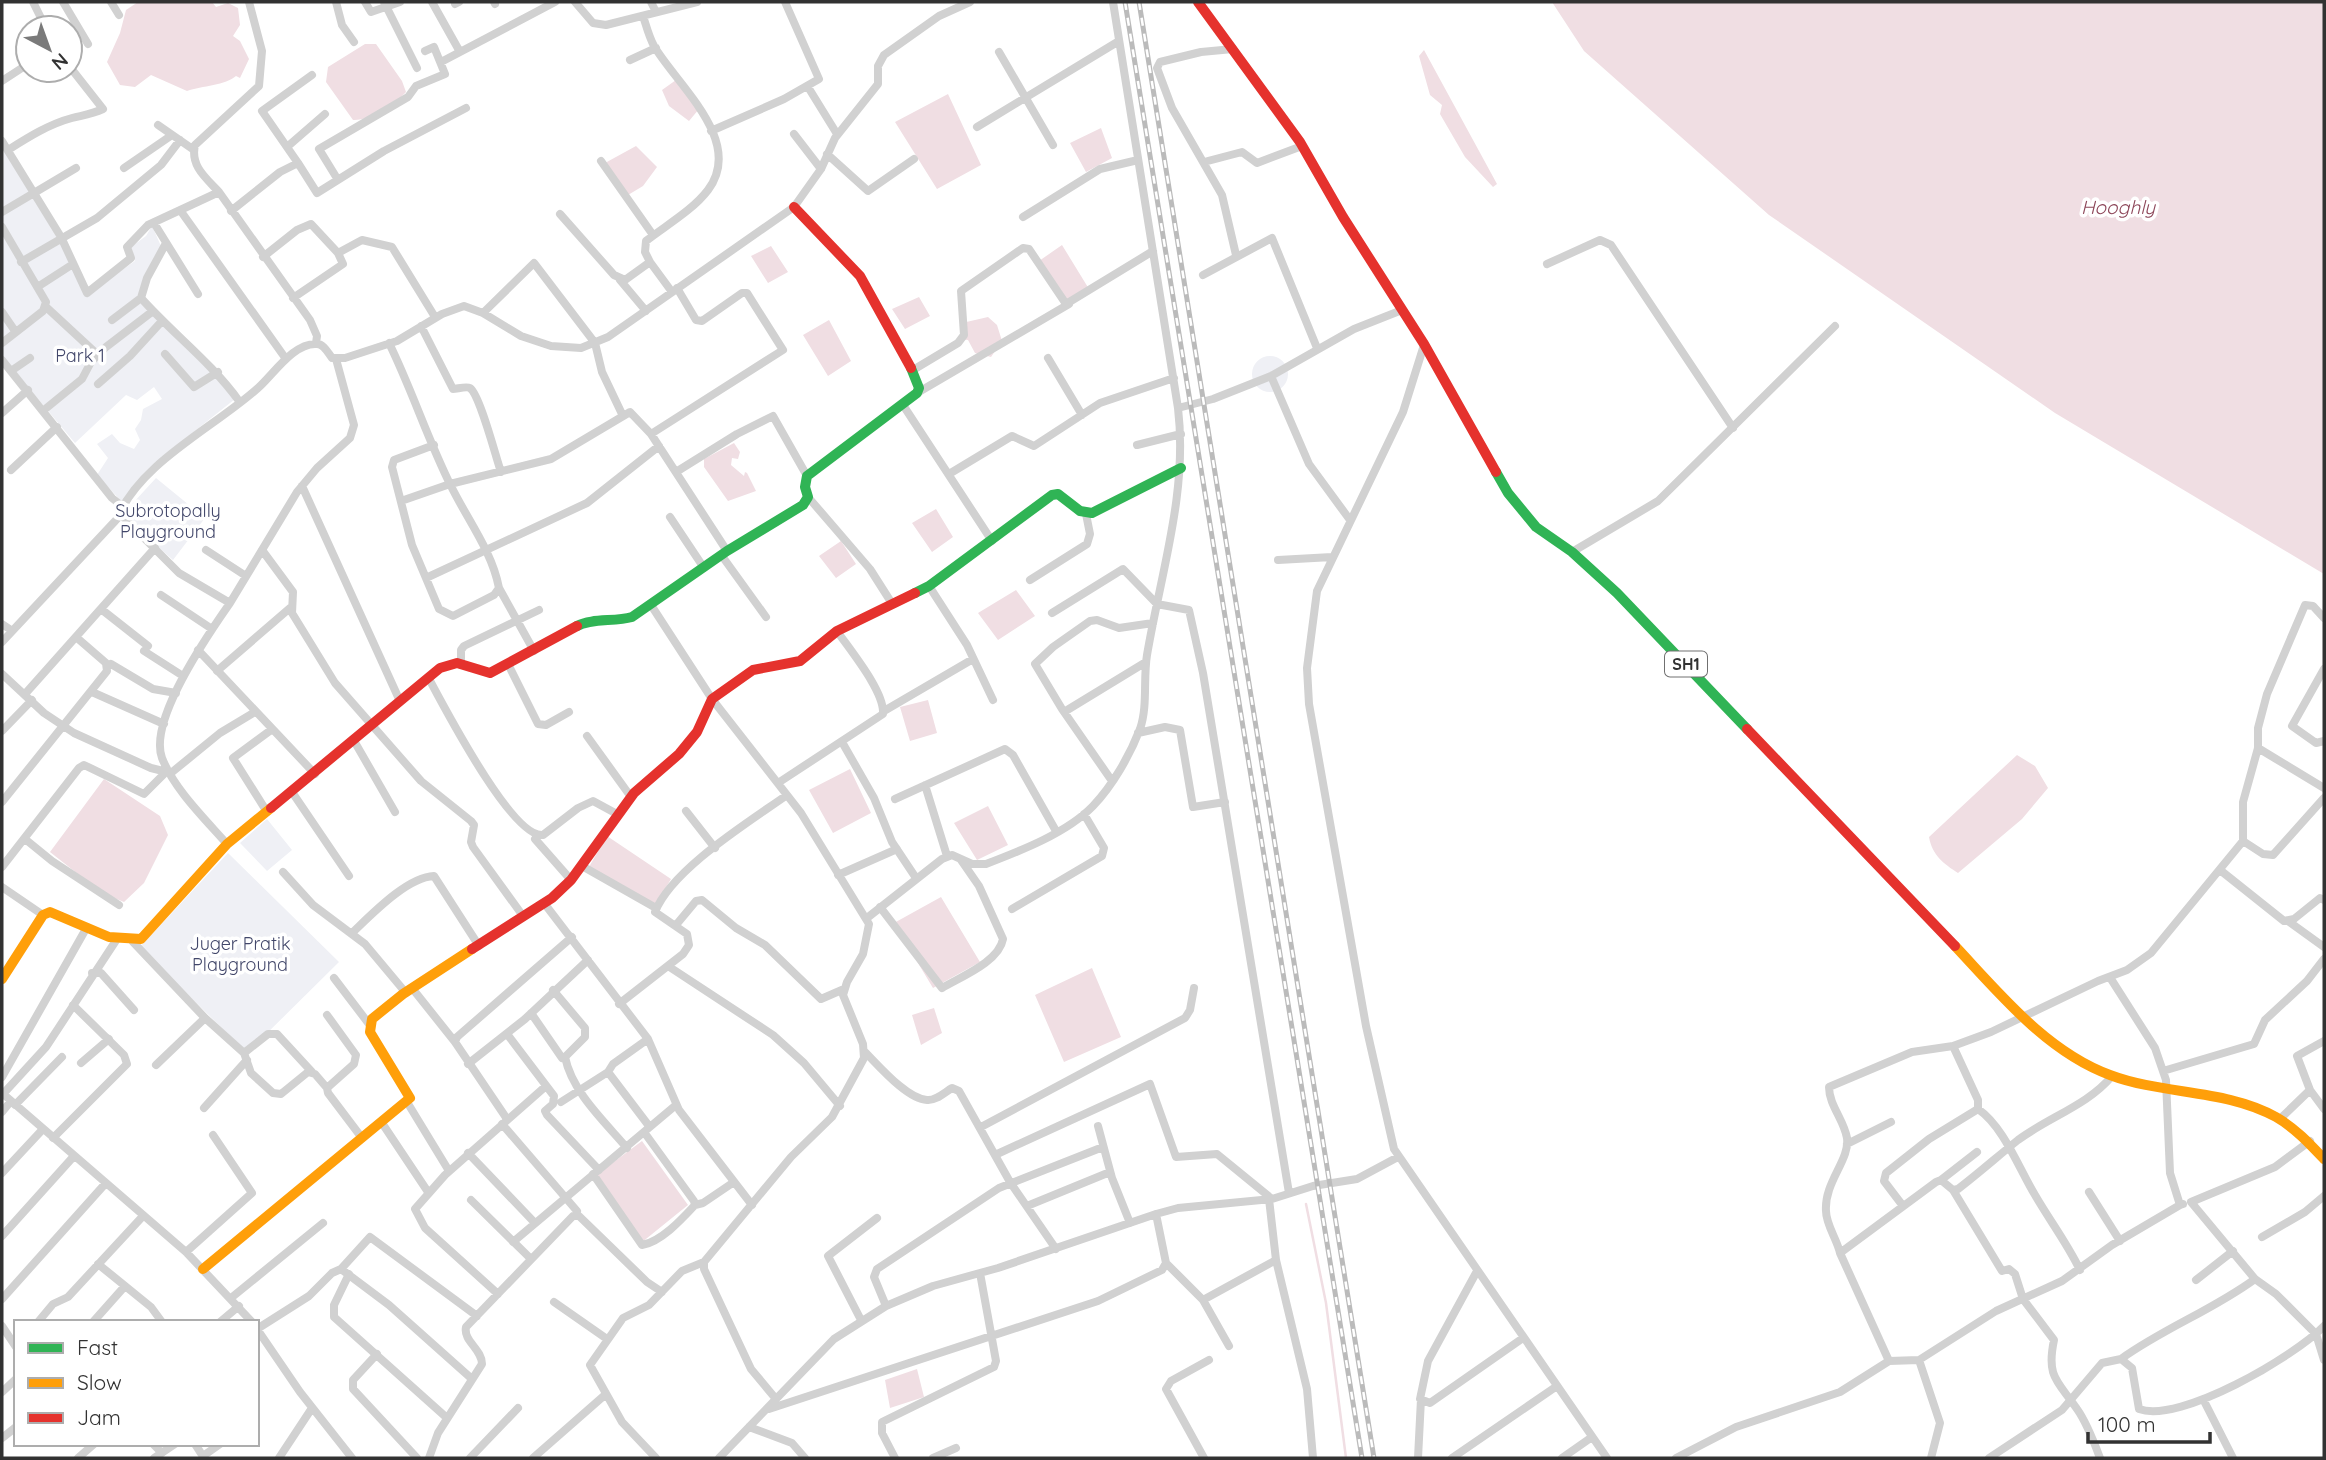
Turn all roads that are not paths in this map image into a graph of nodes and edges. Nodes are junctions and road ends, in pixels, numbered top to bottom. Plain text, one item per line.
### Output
1 (63, 2) edge
2 (111, 2) edge
3 (249, 2) edge
4 (336, 2) edge
5 (365, 2) edge
6 (400, 2) edge
7 (432, 2) edge
8 (555, 2) edge
9 (575, 2) edge
10 (651, 2) edge
11 (697, 2) edge
12 (785, 2) edge
13 (970, 2) edge
14 (1113, 2) edge
15 (1198, 2) edge
16 (385, 4) edge
17 (672, 5) edge
18 (656, 12) junction
19 (119, 15) dead end
20 (643, 16) junction
21 (1119, 41) junction
22 (354, 42) dead end
23 (88, 44) dead end
24 (656, 48) junction
25 (1233, 50) junction
26 (425, 51) dead end
27 (460, 52) junction
28 (999, 52) dead end
29 (630, 60) dead end
30 (441, 62) junction
31 (417, 68) dead end
32 (312, 75) dead end
33 (83, 84) edge
34 (808, 87) junction
35 (1026, 100) junction
36 (466, 108) dead end
37 (324, 114) dead end
38 (158, 125) dead end
39 (977, 127) dead end
40 (711, 131) junction
41 (794, 134) dead end
42 (837, 134) junction
43 (176, 137) junction
44 (1053, 145) dead end
45 (4, 146) edge
46 (1302, 146) junction
47 (287, 147) junction
48 (194, 150) junction
49 (827, 154) junction
50 (914, 159) dead end
51 (601, 160) dead end
52 (1138, 160) junction
53 (1204, 162) junction
54 (298, 163) junction
55 (76, 168) dead end
56 (124, 168) dead end
57 (821, 169) junction
58 (338, 180) junction
59 (219, 192) junction
60 (35, 193) junction
61 (794, 207) junction
62 (180, 210) junction
63 (231, 211) junction
64 (2, 212) edge
65 (560, 214) dead end
66 (1023, 217) dead end
67 (154, 223) junction
68 (3, 231) edge
69 (653, 235) junction
70 (61, 237) junction
71 (165, 246) junction
72 (1153, 251) junction
73 (338, 253) junction
74 (1236, 255) junction
75 (263, 257) junction
76 (650, 261) junction
77 (21, 262) junction
78 (73, 264) junction
79 (1547, 264) dead end
80 (1203, 275) dead end
81 (620, 280) junction
82 (39, 286) junction
83 (675, 290) junction
84 (198, 294) dead end
85 (141, 298) junction
86 (293, 298) junction
87 (1069, 304) junction
88 (45, 306) junction
89 (646, 310) junction
90 (1402, 310) junction
91 (2, 312) edge
92 (153, 312) junction
93 (483, 313) junction
94 (435, 317) junction
95 (112, 320) dead end
96 (162, 321) junction
97 (421, 326) junction
98 (1835, 326) dead end
99 (15, 331) junction
100 (2, 343) edge
101 (316, 343) junction
102 (389, 343) junction
103 (595, 343) junction
104 (1424, 344) junction
105 (1317, 348) junction
106 (165, 354) dead end
107 (97, 355) junction
108 (30, 358) dead end
109 (1048, 358) dead end
110 (286, 359) junction
111 (336, 359) junction
112 (2, 360) edge
113 (913, 370) junction
114 (11, 371) junction
115 (218, 372) junction
116 (1271, 376) junction
117 (1174, 378) junction
118 (98, 384) dead end
119 (27, 390) junction
120 (917, 393) junction
121 (239, 401) junction
122 (903, 405) junction
123 (1178, 408) junction
124 (44, 410) junction
125 (2, 413) edge
126 (622, 414) junction
127 (1082, 415) junction
128 (57, 427) junction
129 (1732, 428) junction
130 (651, 434) junction
131 (1181, 434) junction
132 (434, 445) junction
133 (1137, 445) dead end
134 (659, 446) junction
135 (1181, 468) junction
136 (11, 470) dead end
137 (501, 472) junction
138 (676, 472) junction
139 (949, 474) junction
140 (807, 476) junction
141 (450, 484) junction
142 (302, 486) junction
143 (808, 497) junction
144 (401, 500) junction
145 (121, 509) junction
146 (1086, 514) junction
147 (670, 517) dead end
148 (1350, 520) junction
149 (992, 541) junction
150 (155, 548) junction
151 (485, 549) junction
152 (206, 550) dead end
153 (262, 550) junction
154 (1572, 551) junction
155 (724, 554) junction
156 (1332, 557) junction
157 (1278, 560) dead end
158 (704, 568) junction
159 (246, 576) junction
160 (426, 578) junction
161 (1030, 580) dead end
162 (929, 586) junction
163 (499, 588) junction
164 (161, 595) dead end
165 (891, 602) junction
166 (230, 603) junction
167 (1157, 604) junction
168 (652, 605) junction
169 (290, 607) junction
170 (101, 609) junction
171 (539, 610) dead end
172 (1052, 613) dead end
173 (766, 617) dead end
174 (2324, 618) edge
175 (517, 620) junction
176 (1153, 623) junction
177 (2, 624) edge
178 (212, 629) junction
179 (11, 630) junction
180 (837, 631) junction
181 (76, 637) junction
182 (2, 642) edge
183 (198, 650) junction
184 (534, 651) junction
185 (973, 659) junction
186 (1146, 662) junction
187 (111, 664) dead end
188 (461, 665) junction
189 (509, 666) junction
190 (2324, 669) edge
191 (217, 671) junction
192 (2, 674) edge
193 (183, 676) junction
194 (428, 677) junction
195 (92, 692) junction
196 (176, 693) junction
197 (28, 697) junction
198 (399, 699) junction
199 (712, 699) junction
200 (993, 700) dead end
201 (884, 711) junction
202 (255, 712) junction
203 (569, 712) dead end
204 (1064, 712) junction
205 (164, 724) junction
206 (372, 724) junction
207 (62, 726) junction
208 (271, 730) junction
209 (2, 731) edge
210 (1138, 733) junction
211 (587, 736) dead end
212 (354, 740) junction
213 (2324, 741) edge
214 (842, 742) junction
215 (2258, 748) junction
216 (168, 773) junction
217 (315, 774) junction
218 (1112, 781) junction
219 (778, 783) junction
220 (925, 785) junction
221 (2324, 788) edge
222 (292, 792) junction
223 (787, 795) junction
224 (631, 797) junction
225 (2324, 798) edge
226 (895, 799) dead end
227 (2, 802) edge
228 (1225, 802) junction
229 (686, 811) dead end
230 (267, 812) junction
231 (395, 812) dead end
232 (617, 814) junction
233 (1084, 814) junction
234 (1056, 831) junction
235 (25, 839) junction
236 (535, 839) dead end
237 (2243, 841) junction
238 (227, 844) junction
239 (715, 848) junction
240 (897, 849) junction
241 (947, 856) junction
242 (960, 857) junction
243 (582, 866) junction
244 (2, 867) edge
245 (2220, 870) junction
246 (283, 872) dead end
247 (838, 875) junction
248 (349, 876) dead end
249 (916, 878) junction
250 (571, 880) junction
251 (2, 887) edge
252 (666, 892) junction
253 (2324, 900) edge
254 (643, 901) junction
255 (544, 903) junction
256 (119, 905) dead end
257 (880, 907) junction
258 (656, 908) junction
259 (1012, 909) dead end
260 (43, 915) junction
261 (523, 916) junction
262 (866, 918) junction
263 (2288, 921) junction
264 (676, 925) junction
265 (86, 927) junction
266 (352, 933) junction
267 (572, 937) junction
268 (117, 939) junction
269 (133, 942) junction
270 (479, 946) junction
271 (2324, 947) edge
272 (2324, 959) edge
273 (588, 960) junction
274 (667, 966) junction
275 (92, 973) junction
276 (334, 978) dead end
277 (2, 979) edge
278 (2111, 979) junction
279 (844, 989) junction
280 (1194, 989) dead end
281 (409, 990) junction
282 (553, 990) junction
283 (619, 1004) junction
284 (73, 1005) junction
285 (134, 1010) dead end
286 (531, 1013) junction
287 (327, 1015) dead end
288 (2024, 1017) junction
289 (205, 1018) junction
290 (369, 1024) junction
291 (507, 1034) junction
292 (109, 1039) junction
293 (648, 1039) junction
294 (2324, 1041) edge
295 (455, 1042) junction
296 (1953, 1046) junction
297 (865, 1052) junction
298 (245, 1056) junction
299 (62, 1057) dead end
300 (562, 1058) dead end
301 (81, 1063) dead end
302 (468, 1064) junction
303 (156, 1065) dead end
304 (2163, 1071) junction
305 (312, 1072) junction
306 (608, 1072) junction
307 (2112, 1076) junction
308 (2, 1077) edge
309 (546, 1086) junction
310 (327, 1088) junction
311 (2167, 1090) junction
312 (2310, 1090) junction
313 (581, 1092) junction
314 (2, 1094) edge
315 (407, 1102) junction
316 (561, 1102) dead end
317 (13, 1103) junction
318 (676, 1105) junction
319 (840, 1106) junction
320 (204, 1108) dead end
321 (1978, 1109) junction
322 (2324, 1109) edge
323 (2, 1112) edge
324 (2281, 1118) junction
325 (504, 1122) junction
326 (1891, 1122) dead end
327 (382, 1123) junction
328 (1098, 1126) dead end
329 (981, 1127) junction
330 (43, 1129) junction
331 (647, 1129) junction
332 (213, 1135) dead end
333 (53, 1138) junction
334 (362, 1138) junction
335 (2309, 1141) junction
336 (1847, 1144) junction
337 (1103, 1147) junction
338 (2010, 1147) junction
339 (627, 1148) junction
340 (1977, 1152) dead end
341 (468, 1153) junction
342 (995, 1154) junction
343 (74, 1156) junction
344 (1398, 1157) junction
345 (2324, 1159) edge
346 (449, 1171) junction
347 (596, 1172) junction
348 (1110, 1172) junction
349 (2, 1173) edge
350 (1941, 1180) junction
351 (734, 1182) junction
352 (1010, 1182) junction
353 (105, 1184) junction
354 (1953, 1190) junction
355 (428, 1192) junction
356 (2089, 1192) dead end
357 (1289, 1193) junction
358 (566, 1196) junction
359 (2324, 1196) edge
360 (1270, 1199) junction
361 (471, 1200) dead end
362 (2191, 1202) junction
363 (695, 1205) junction
364 (752, 1205) junction
365 (2180, 1205) junction
366 (1027, 1206) junction
367 (1903, 1206) junction
368 (578, 1211) dead end
369 (1156, 1214) junction
370 (143, 1216) junction
371 (877, 1218) dead end
372 (534, 1222) junction
373 (323, 1223) dead end
374 (1130, 1223) junction
375 (2, 1236) edge
376 (2262, 1237) dead end
377 (2120, 1241) junction
378 (513, 1242) junction
379 (1056, 1248) junction
380 (2233, 1251) junction
381 (186, 1252) junction
382 (1840, 1253) junction
383 (531, 1259) junction
384 (1276, 1260) junction
385 (704, 1262) junction
386 (1166, 1263) junction
387 (98, 1264) junction
388 (203, 1269) junction
389 (341, 1269) junction
390 (2080, 1270) junction
391 (1477, 1271) junction
392 (980, 1273) junction
393 (349, 1274) junction
394 (2255, 1279) junction
395 (2196, 1280) dead end
396 (125, 1286) junction
397 (662, 1292) junction
398 (498, 1294) junction
399 (231, 1298) junction
400 (2024, 1298) junction
401 (2, 1299) edge
402 (1203, 1300) junction
403 (554, 1302) dead end
404 (239, 1306) junction
405 (886, 1306) junction
406 (477, 1316) junction
407 (39, 1320) edge
408 (95, 1320) edge
409 (161, 1320) edge
410 (222, 1320) edge
411 (250, 1320) edge
412 (861, 1320) junction
413 (2, 1326) edge
414 (2324, 1326) edge
415 (259, 1328) edge
416 (259, 1332) edge
417 (2316, 1334) junction
418 (992, 1335) junction
419 (1523, 1338) junction
420 (607, 1339) junction
421 (14, 1343) edge
422 (1229, 1346) dead end
423 (377, 1354) junction
424 (2121, 1359) junction
425 (1209, 1360) dead end
426 (1919, 1360) junction
427 (2324, 1360) edge
428 (1889, 1361) junction
429 (472, 1378) junction
430 (1557, 1386) junction
431 (787, 1388) junction
432 (606, 1394) junction
433 (776, 1399) junction
434 (1421, 1399) junction
435 (2203, 1399) junction
436 (797, 1400) junction
437 (2070, 1401) junction
438 (312, 1408) junction
439 (518, 1408) dead end
440 (765, 1410) junction
441 (447, 1418) junction
442 (750, 1427) junction
443 (1592, 1437) junction
444 (92, 1446) edge
445 (173, 1446) edge
446 (956, 1448) dead end
447 (2006, 1448) junction
448 (158, 1456) edge
449 (78, 1458) edge
450 (279, 1458) edge
451 (352, 1458) edge
452 (417, 1458) edge
453 (429, 1458) edge
454 (470, 1458) edge
455 (533, 1458) edge
456 (656, 1458) edge
457 (719, 1458) edge
458 (805, 1458) edge
459 (895, 1458) edge
460 (933, 1458) edge
461 (1204, 1458) edge
462 (1313, 1458) edge
463 (1418, 1458) edge
464 (1452, 1458) edge
465 (1562, 1458) edge
466 (1607, 1458) edge
467 (1676, 1458) edge
468 (1931, 1458) edge
469 (1989, 1458) edge
470 (2009, 1458) edge
471 (2101, 1458) edge
472 (2233, 1458) edge

1 - 23 street
2 - 19 street
3 - 48 street
4 - 22 street
5 - 16 street
6 - 16 street
7 - 27 street
8 - 27 street
9 - 20 street
10 - 18 street
11 - 17 street
12 - 34 street
13 - 42 street
14 - 21 street
15 - 25 street, SH1
16 - 31 street
17 - 18 street
18 - 20 street
20 - 24 street
21 - 35 street
21 - 52 street
24 - 29 street
24 - 40 street
25 - 46 street, SH1
25 - 53 street
26 - 30 street
27 - 30 street
28 - 35 street
30 - 58 street
32 - 47 street
33 - 45 street
34 - 40 street
34 - 42 street
35 - 39 street
35 - 44 street
36 - 58 street
37 - 47 street
38 - 43 street
40 - 69 street
41 - 57 street
42 - 49 street
43 - 48 street
43 - 56 street
43 - 70 street
45 - 60 street
46 - 53 street
46 - 90 street, SH1
47 - 54 street
48 - 59 street
49 - 50 street
49 - 57 street
51 - 69 street
52 - 66 street
52 - 72 street
53 - 74 street
54 - 58 street
54 - 63 street
55 - 60 street
57 - 61 street
59 - 62 street
59 - 63 street
60 - 64 street
60 - 70 street
61 - 83 street
61 - 113 street
62 - 67 street
62 - 110 street
63 - 75 street
65 - 81 street
67 - 71 street
67 - 78 street
68 - 77 street
69 - 76 street
70 - 77 street
70 - 78 street
71 - 84 street
71 - 85 street
72 - 87 street
72 - 117 street
73 - 75 street
73 - 86 street
73 - 94 street
74 - 80 street
74 - 105 street
75 - 86 street
76 - 81 street
76 - 83 street
77 - 82 street
78 - 82 street
79 - 129 street
81 - 89 street
82 - 88 street
83 - 89 street
83 - 130 street
85 - 92 street
85 - 95 street
86 - 101 street
87 - 113 street
87 - 120 street
88 - 99 street
88 - 107 street
89 - 103 street
90 - 104 street, SH1
90 - 105 street
91 - 99 street
92 - 96 street
92 - 107 street
93 - 94 street
93 - 103 street
93 - 103 street
94 - 97 street
96 - 115 street
96 - 118 street
97 - 102 street
97 - 137 street
98 - 129 street
99 - 100 street
101 - 110 street
101 - 111 street
102 - 111 street
102 - 132 street
103 - 126 street
104 - 148 street
104 - 154 street, SH1
105 - 116 street
106 - 115 street
107 - 124 street
108 - 114 street
109 - 127 street
110 - 121 street
111 - 142 street
112 - 114 street
113 - 120 street
114 - 119 street
115 - 121 street
116 - 123 street
116 - 148 street
117 - 123 street
117 - 127 street
119 - 124 street
119 - 125 street
120 - 122 street
121 - 145 street
122 - 139 street
122 - 140 street
123 - 131 street
124 - 128 street
126 - 130 street
126 - 137 street
127 - 139 street
128 - 136 street
128 - 145 street
129 - 154 street
130 - 134 street
131 - 133 street
131 - 135 street
132 - 141 street
132 - 144 street
134 - 138 street
134 - 151 street
135 - 146 street
135 - 167 street
137 - 141 street
138 - 140 street
138 - 155 street
139 - 149 street
140 - 143 street
141 - 144 street
141 - 151 street
142 - 153 street
142 - 198 street
143 - 155 street
143 - 165 street
144 - 160 street
145 - 150 street
145 - 179 street
146 - 149 street
146 - 161 street
147 - 158 street
148 - 156 street
149 - 162 street
150 - 166 street
150 - 170 street
151 - 160 street
151 - 163 street
152 - 159 street
153 - 159 street
153 - 169 street
154 - 288 street, SH1
155 - 158 street
155 - 173 street
156 - 157 street
156 - 344 street
158 - 168 street
159 - 166 street
160 - 163 street
162 - 165 street
162 - 185 street
163 - 175 street
164 - 178 street
165 - 180 street
166 - 178 street
167 - 172 street
167 - 176 street
167 - 228 street
168 - 184 street
168 - 199 street
169 - 191 street
169 - 206 street
170 - 181 street
170 - 193 street
171 - 175 street
174 - 215 street
175 - 184 street
175 - 188 street
176 - 186 street
176 - 204 street
177 - 179 street
178 - 183 street
179 - 182 street
180 - 199 street
180 - 201 street
181 - 195 street
181 - 197 street
183 - 191 street
183 - 193 street
184 - 189 street
185 - 200 street
185 - 201 street
186 - 204 street
186 - 210 street
187 - 196 street
188 - 189 street
188 - 194 street
189 - 203 street
190 - 213 street
191 - 202 street
192 - 197 street
193 - 196 street
194 - 198 street
194 - 232 street
195 - 205 street
195 - 207 street
196 - 205 street
197 - 207 street
197 - 209 street
198 - 206 street
199 - 219 street
199 - 224 street
201 - 214 street
202 - 208 street
202 - 216 street
204 - 218 street
205 - 216 street
206 - 212 street
206 - 261 street
207 - 216 street
207 - 227 street
208 - 217 street
208 - 230 street
210 - 218 street
210 - 228 street
211 - 224 street
212 - 217 street
212 - 231 street
214 - 219 street
214 - 240 street
215 - 221 street
215 - 237 street
216 - 235 street
216 - 238 street
217 - 222 street
218 - 233 street
219 - 223 street
220 - 226 street
220 - 234 street
220 - 241 street
222 - 230 street
222 - 248 street
223 - 239 street
223 - 247 street
224 - 232 street
225 - 237 street
228 - 357 street
229 - 239 street
230 - 238 street
232 - 243 street
233 - 234 street
233 - 259 street
234 - 242 street
235 - 244 street
235 - 256 street
236 - 250 street
237 - 245 street
238 - 269 street
239 - 252 street
240 - 247 street
240 - 249 street
241 - 242 street
241 - 249 street
242 - 257 street
243 - 250 street
243 - 254 street
245 - 263 street
245 - 278 street
246 - 266 street
247 - 262 street
249 - 257 street
250 - 255 street
251 - 260 street
252 - 254 street
252 - 258 street
253 - 263 street
254 - 258 street
255 - 261 street
255 - 267 street
257 - 262 street
258 - 264 street
260 - 265 street
260 - 277 street
261 - 270 street
262 - 279 street
263 - 271 street
264 - 274 street
264 - 279 street
265 - 268 street
265 - 308 street
266 - 270 street
266 - 281 street
267 - 273 street
267 - 295 street
268 - 269 street
268 - 275 street
269 - 289 street
270 - 281 street
272 - 304 street
273 - 282 street
273 - 283 street
274 - 283 street
274 - 319 street
275 - 284 street
275 - 285 street
276 - 290 street
278 - 288 street
278 - 304 street
279 - 297 street
280 - 329 street
281 - 290 street
281 - 295 street
282 - 286 street
282 - 313 street
283 - 293 street
284 - 292 street
284 - 314 street
286 - 291 street
286 - 300 street
287 - 310 street
288 - 296 street
288 - 307 street, SH1
289 - 298 street
289 - 303 street
290 - 315 street
291 - 302 street
291 - 309 street
292 - 301 street
292 - 333 street
293 - 306 street
293 - 318 street
294 - 312 street
295 - 302 street
296 - 321 street
296 - 336 street
297 - 319 street
297 - 329 street
298 - 305 street
298 - 305 street
298 - 320 street
299 - 317 street
302 - 325 street
304 - 311 street
305 - 310 street
306 - 313 street
306 - 331 street
307 - 311 street, SH1
307 - 338 street
309 - 325 street
309 - 347 street
310 - 334 street
311 - 324 street, SH1
311 - 365 street
312 - 322 street
312 - 324 street
313 - 316 street
313 - 339 street
314 - 317 street
315 - 327 street
315 - 346 street
317 - 323 street
317 - 330 street
318 - 331 street
318 - 351 street
319 - 364 street
321 - 338 street
321 - 367 street
324 - 335 street, SH1
325 - 341 street
325 - 358 street
326 - 336 street
327 - 334 street
327 - 355 street
328 - 337 street
329 - 342 street
330 - 333 street
330 - 349 street
331 - 339 street
331 - 363 street
332 - 381 street
333 - 343 street
334 - 388 street
335 - 345 street, SH1
335 - 362 street
336 - 382 street
337 - 348 street
337 - 352 street
338 - 354 street
338 - 390 street
339 - 347 street
340 - 350 street
341 - 346 street
341 - 372 street
342 - 352 street
342 - 360 street
343 - 353 street
343 - 375 street
344 - 357 street
344 - 391 street
346 - 355 street
347 - 358 street
347 - 363 street
348 - 366 street
348 - 374 street
350 - 354 street
350 - 367 street
351 - 363 street
351 - 364 street
352 - 366 street
352 - 405 street
353 - 370 street
353 - 401 street
354 - 400 street
355 - 398 street
356 - 377 street
357 - 360 street
358 - 368 street
358 - 372 street
359 - 376 street
360 - 369 street
360 - 384 street
361 - 378 street
362 - 365 street
362 - 380 street
364 - 385 street
365 - 377 street
366 - 379 street
367 - 382 street
369 - 374 street
369 - 386 street
370 - 381 street
370 - 387 street
371 - 412 street
372 - 378 street
373 - 399 street
374 - 379 street
377 - 390 street
378 - 383 street
379 - 392 street
380 - 394 street
380 - 395 street
381 - 388 street
382 - 428 street
383 - 397 street
383 - 398 street
384 - 402 street
384 - 462 street
385 - 397 street
385 - 433 street
386 - 402 street
386 - 418 street
387 - 396 street
387 - 407 street
388 - 399 street
389 - 393 street
389 - 406 street
389 - 415 street
390 - 400 street
391 - 419 street
391 - 434 street
392 - 405 street
392 - 418 street
393 - 423 street
393 - 429 street
394 - 417 street
394 - 424 street
396 - 408 street
396 - 409 street
397 - 420 street
398 - 406 street
399 - 404 street
400 - 426 street
400 - 437 street
402 - 422 street
403 - 420 street
404 - 410 street
404 - 411 street
405 - 412 street
406 - 429 street
412 - 431 street
413 - 421 street
414 - 417 street
416 - 438 street
417 - 427 street
417 - 435 street
418 - 436 street
418 - 459 street
419 - 430 street
419 - 434 street
420 - 432 street
423 - 441 street
423 - 452 street
424 - 435 street
424 - 437 street
425 - 461 street
426 - 428 street
426 - 468 street
428 - 467 street
429 - 441 street
430 - 443 street
430 - 464 street
431 - 433 street
431 - 436 street
432 - 455 street
432 - 456 street
433 - 440 street
434 - 463 street
435 - 472 street
436 - 440 street
437 - 447 street
437 - 471 street
438 - 450 street
438 - 451 street
439 - 454 street
440 - 442 street
441 - 453 street
442 - 457 street
442 - 458 street
443 - 465 street
443 - 466 street
444 - 449 street
445 - 448 street
446 - 460 street
447 - 469 street
447 - 470 street

